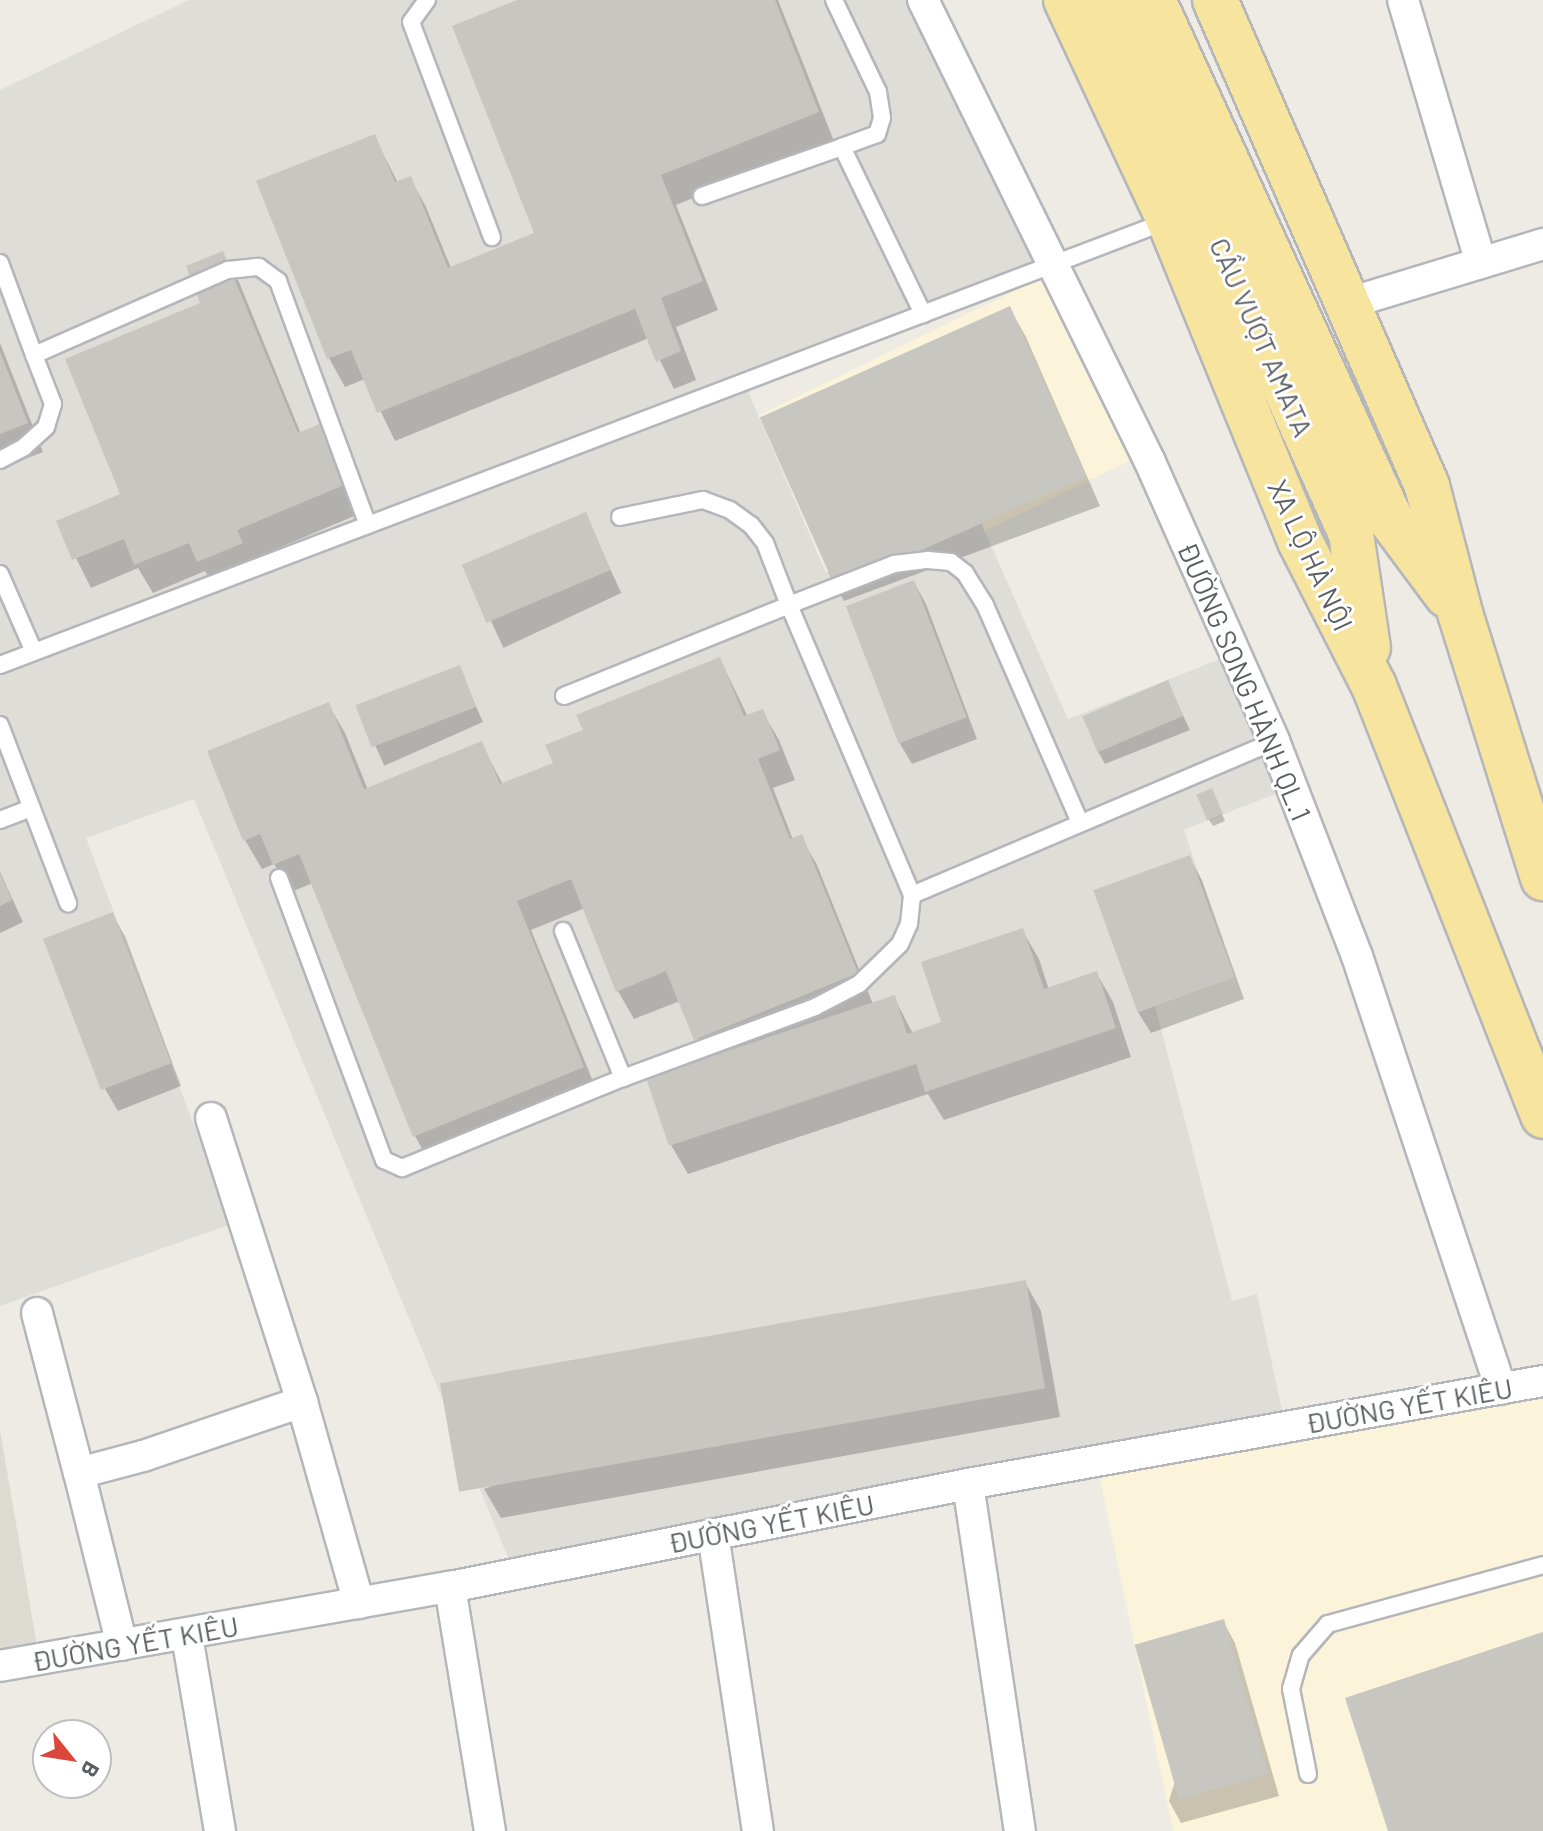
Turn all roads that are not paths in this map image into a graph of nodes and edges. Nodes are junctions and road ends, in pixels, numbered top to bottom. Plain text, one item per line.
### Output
1 (427, 0) edge
2 (834, 0) edge
3 (923, 0) edge
4 (1066, 0) edge
5 (1110, 0) edge
6 (1153, 0) edge
7 (1215, 0) edge
8 (1403, 0) edge
9 (842, 147) junction
10 (702, 196) dead end
11 (1169, 220) junction
12 (492, 237) dead end
13 (1543, 244) edge
14 (0, 263) edge
15 (1481, 263) junction
16 (1054, 264) junction
17 (1349, 303) junction
18 (923, 314) junction
19 (34, 355) junction
20 (0, 460) edge
21 (620, 517) dead end
22 (368, 525) junction
23 (1371, 527) junction
24 (0, 574) edge
25 (789, 605) junction
26 (1460, 613) junction
27 (34, 652) junction
28 (0, 665) edge
29 (1374, 686) junction
30 (564, 696) dead end
31 (0, 725) edge
32 (1274, 741) junction
33 (32, 808) junction
34 (0, 820) edge
35 (1080, 822) junction
36 (279, 878) dead end
37 (1543, 878) edge
38 (912, 895) junction
39 (68, 903) dead end
40 (563, 931) dead end
41 (623, 1078) junction
42 (1543, 1116) edge
43 (211, 1118) dead end
44 (37, 1313) dead end
45 (1543, 1381) edge
46 (1501, 1389) junction
47 (302, 1402) junction
48 (79, 1473) junction
49 (968, 1484) junction
50 (713, 1534) junction
51 (1543, 1565) edge
52 (450, 1587) junction
53 (359, 1603) junction
54 (187, 1636) junction
55 (122, 1645) junction
56 (0, 1666) edge
57 (1308, 1774) dead end
58 (220, 1831) edge
59 (490, 1831) edge
60 (758, 1831) edge
61 (1020, 1831) edge

1 - 12 lane
2 - 9 lane
3 - 16 street, ĐƯỜNG SONG HÀNH QL.1
4 - 11 highway, XA LỘ HÀ NỘI
5 - 23 highway, CẦU VƯỢT AMATA
6 - 23 highway, CẦU VƯỢT AMATA
7 - 17 highway
8 - 15 street
9 - 10 lane
9 - 18 lane
11 - 16 lane
11 - 29 highway, XA LỘ HÀ NỘI
13 - 15 street
14 - 19 lane
15 - 17 street
16 - 18 lane
16 - 32 street, ĐƯỜNG SONG HÀNH QL.1
17 - 26 highway
18 - 22 lane
19 - 20 lane
19 - 22 lane
21 - 25 lane
22 - 27 lane
23 - 26 highway, CẦU VƯỢT AMATA
23 - 29 highway, CẦU VƯỢT AMATA
24 - 27 lane
25 - 30 lane
25 - 35 lane
25 - 38 lane
26 - 37 highway
27 - 28 lane
29 - 42 highway, XA LỘ HÀ NỘI
31 - 33 lane
32 - 35 lane
32 - 46 street, ĐƯỜNG SONG HÀNH QL.1
33 - 34 lane
33 - 39 lane
35 - 38 lane
36 - 41 lane
38 - 41 lane
40 - 41 lane
43 - 47 street
44 - 48 street
45 - 46 street, ĐƯỜNG YẾT KIÊU
46 - 49 street, ĐƯỜNG YẾT KIÊU
47 - 48 street
47 - 53 street
48 - 55 street
49 - 50 street, ĐƯỜNG YẾT KIÊU
49 - 61 street
50 - 52 street, ĐƯỜNG YẾT KIÊU
50 - 60 street
51 - 57 lane
52 - 53 street, ĐƯỜNG YẾT KIÊU
52 - 59 street
53 - 54 street, ĐƯỜNG YẾT KIÊU
54 - 55 street, ĐƯỜNG YẾT KIÊU
54 - 58 street
55 - 56 street, ĐƯỜNG YẾT KIÊU

